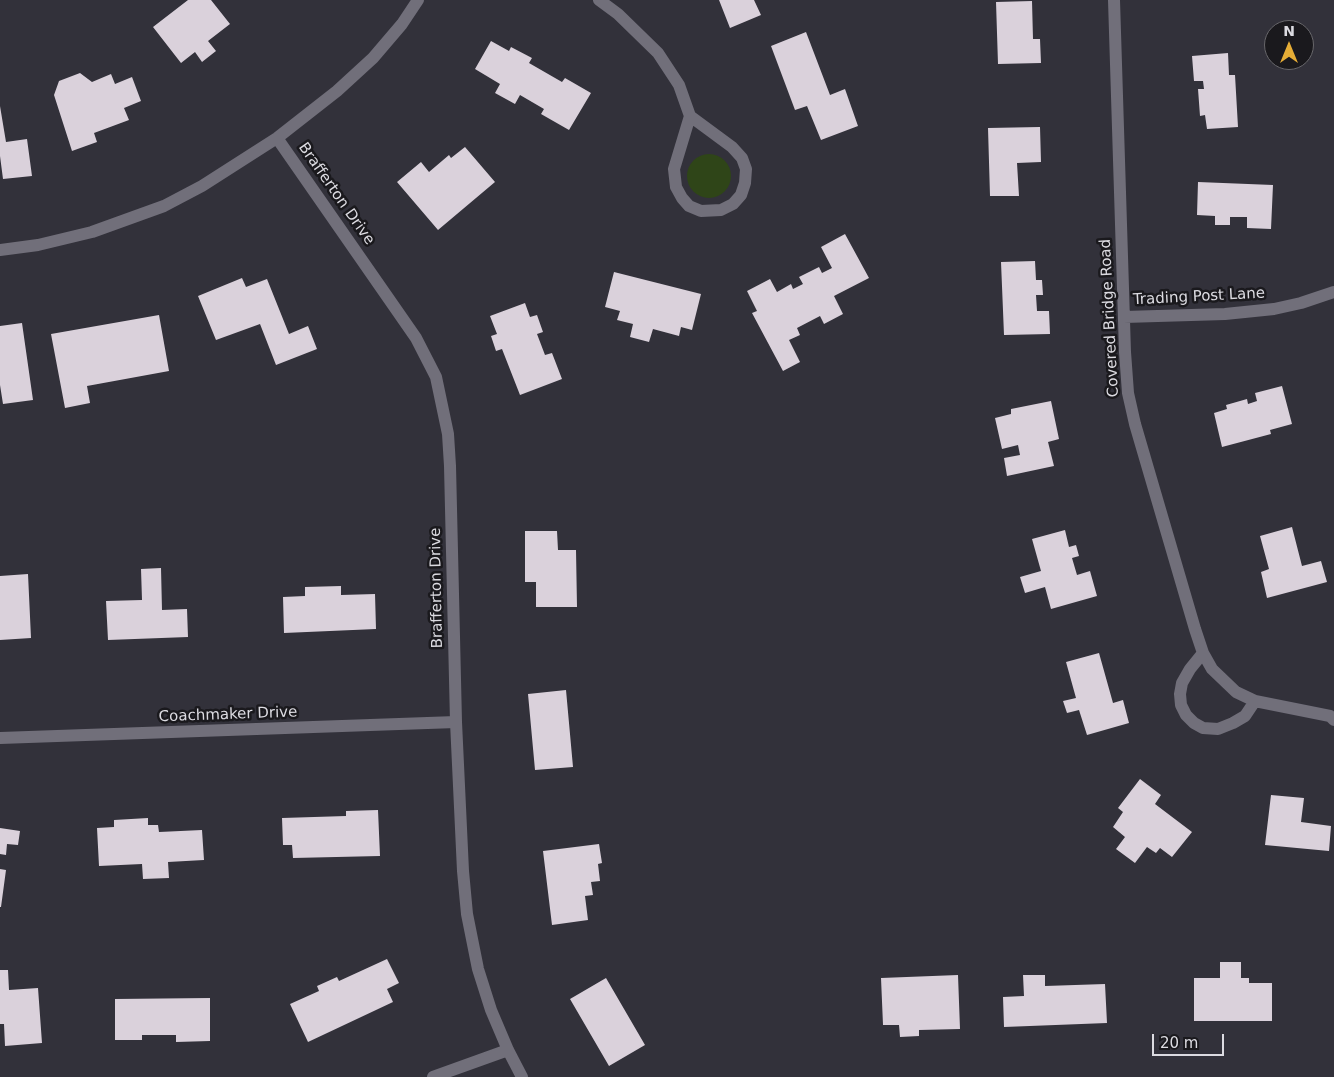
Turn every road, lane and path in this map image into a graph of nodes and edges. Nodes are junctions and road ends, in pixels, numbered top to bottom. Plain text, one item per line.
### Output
1 (418, 0) edge
2 (599, 0) edge
3 (1114, 0) edge
4 (690, 116) junction
5 (277, 138) junction
6 (0, 250) edge
7 (1334, 292) edge
8 (1124, 317) junction
9 (1203, 653) junction
10 (1255, 701) junction
11 (1333, 717) edge
12 (456, 722) junction
13 (0, 738) edge
14 (508, 1050) junction
15 (433, 1077) edge
16 (522, 1077) edge

1 - 5 street
2 - 4 street
3 - 8 street, Covered Bridge Road
4 - 4 street
5 - 6 street
5 - 12 street, Brafferton Drive
7 - 8 street, Trading Post Lane
8 - 9 street, Covered Bridge Road
9 - 10 street, Covered Bridge Road
9 - 10 street
10 - 11 street, Covered Bridge Road
12 - 13 street, Coachmaker Drive
12 - 14 street, Brafferton Drive
14 - 15 street
14 - 16 street, Brafferton Drive

